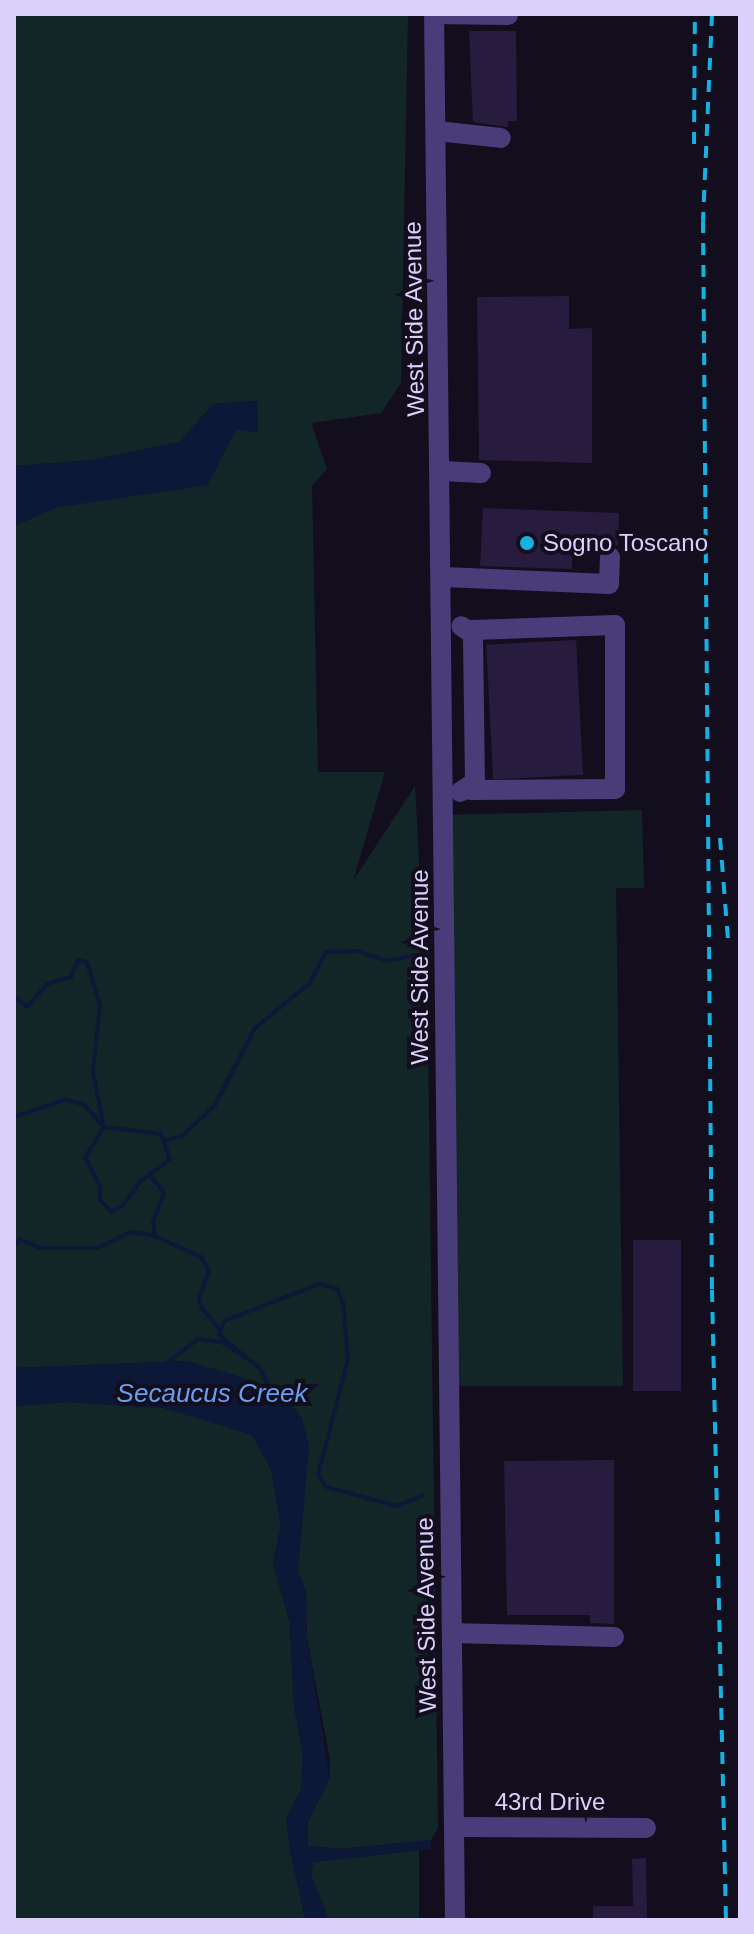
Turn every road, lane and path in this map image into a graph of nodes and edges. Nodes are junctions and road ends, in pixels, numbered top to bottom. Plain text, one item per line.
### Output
1 (434, 14) edge
2 (480, 14) edge
3 (508, 15) edge
4 (437, 131) junction
5 (501, 138) dead end
6 (442, 471) junction
7 (481, 473) dead end
8 (610, 557) dead end
9 (443, 577) junction
10 (444, 627) junction
11 (472, 630) junction
12 (470, 790) junction
13 (444, 791) junction
14 (452, 1633) junction
15 (614, 1637) dead end
16 (454, 1827) junction
17 (646, 1828) dead end
18 (455, 1920) edge

1 - 2 street
1 - 4 street, West Side Avenue
2 - 3 street
4 - 5 street
4 - 6 street, West Side Avenue
6 - 7 street
6 - 9 street, West Side Avenue
8 - 9 street
9 - 10 street, West Side Avenue
10 - 11 street
10 - 13 street, West Side Avenue
11 - 12 street
11 - 12 street
12 - 13 street
13 - 14 street, West Side Avenue
14 - 15 street
14 - 16 street, West Side Avenue
16 - 17 street, 43rd Drive
16 - 18 street, West Side Avenue

